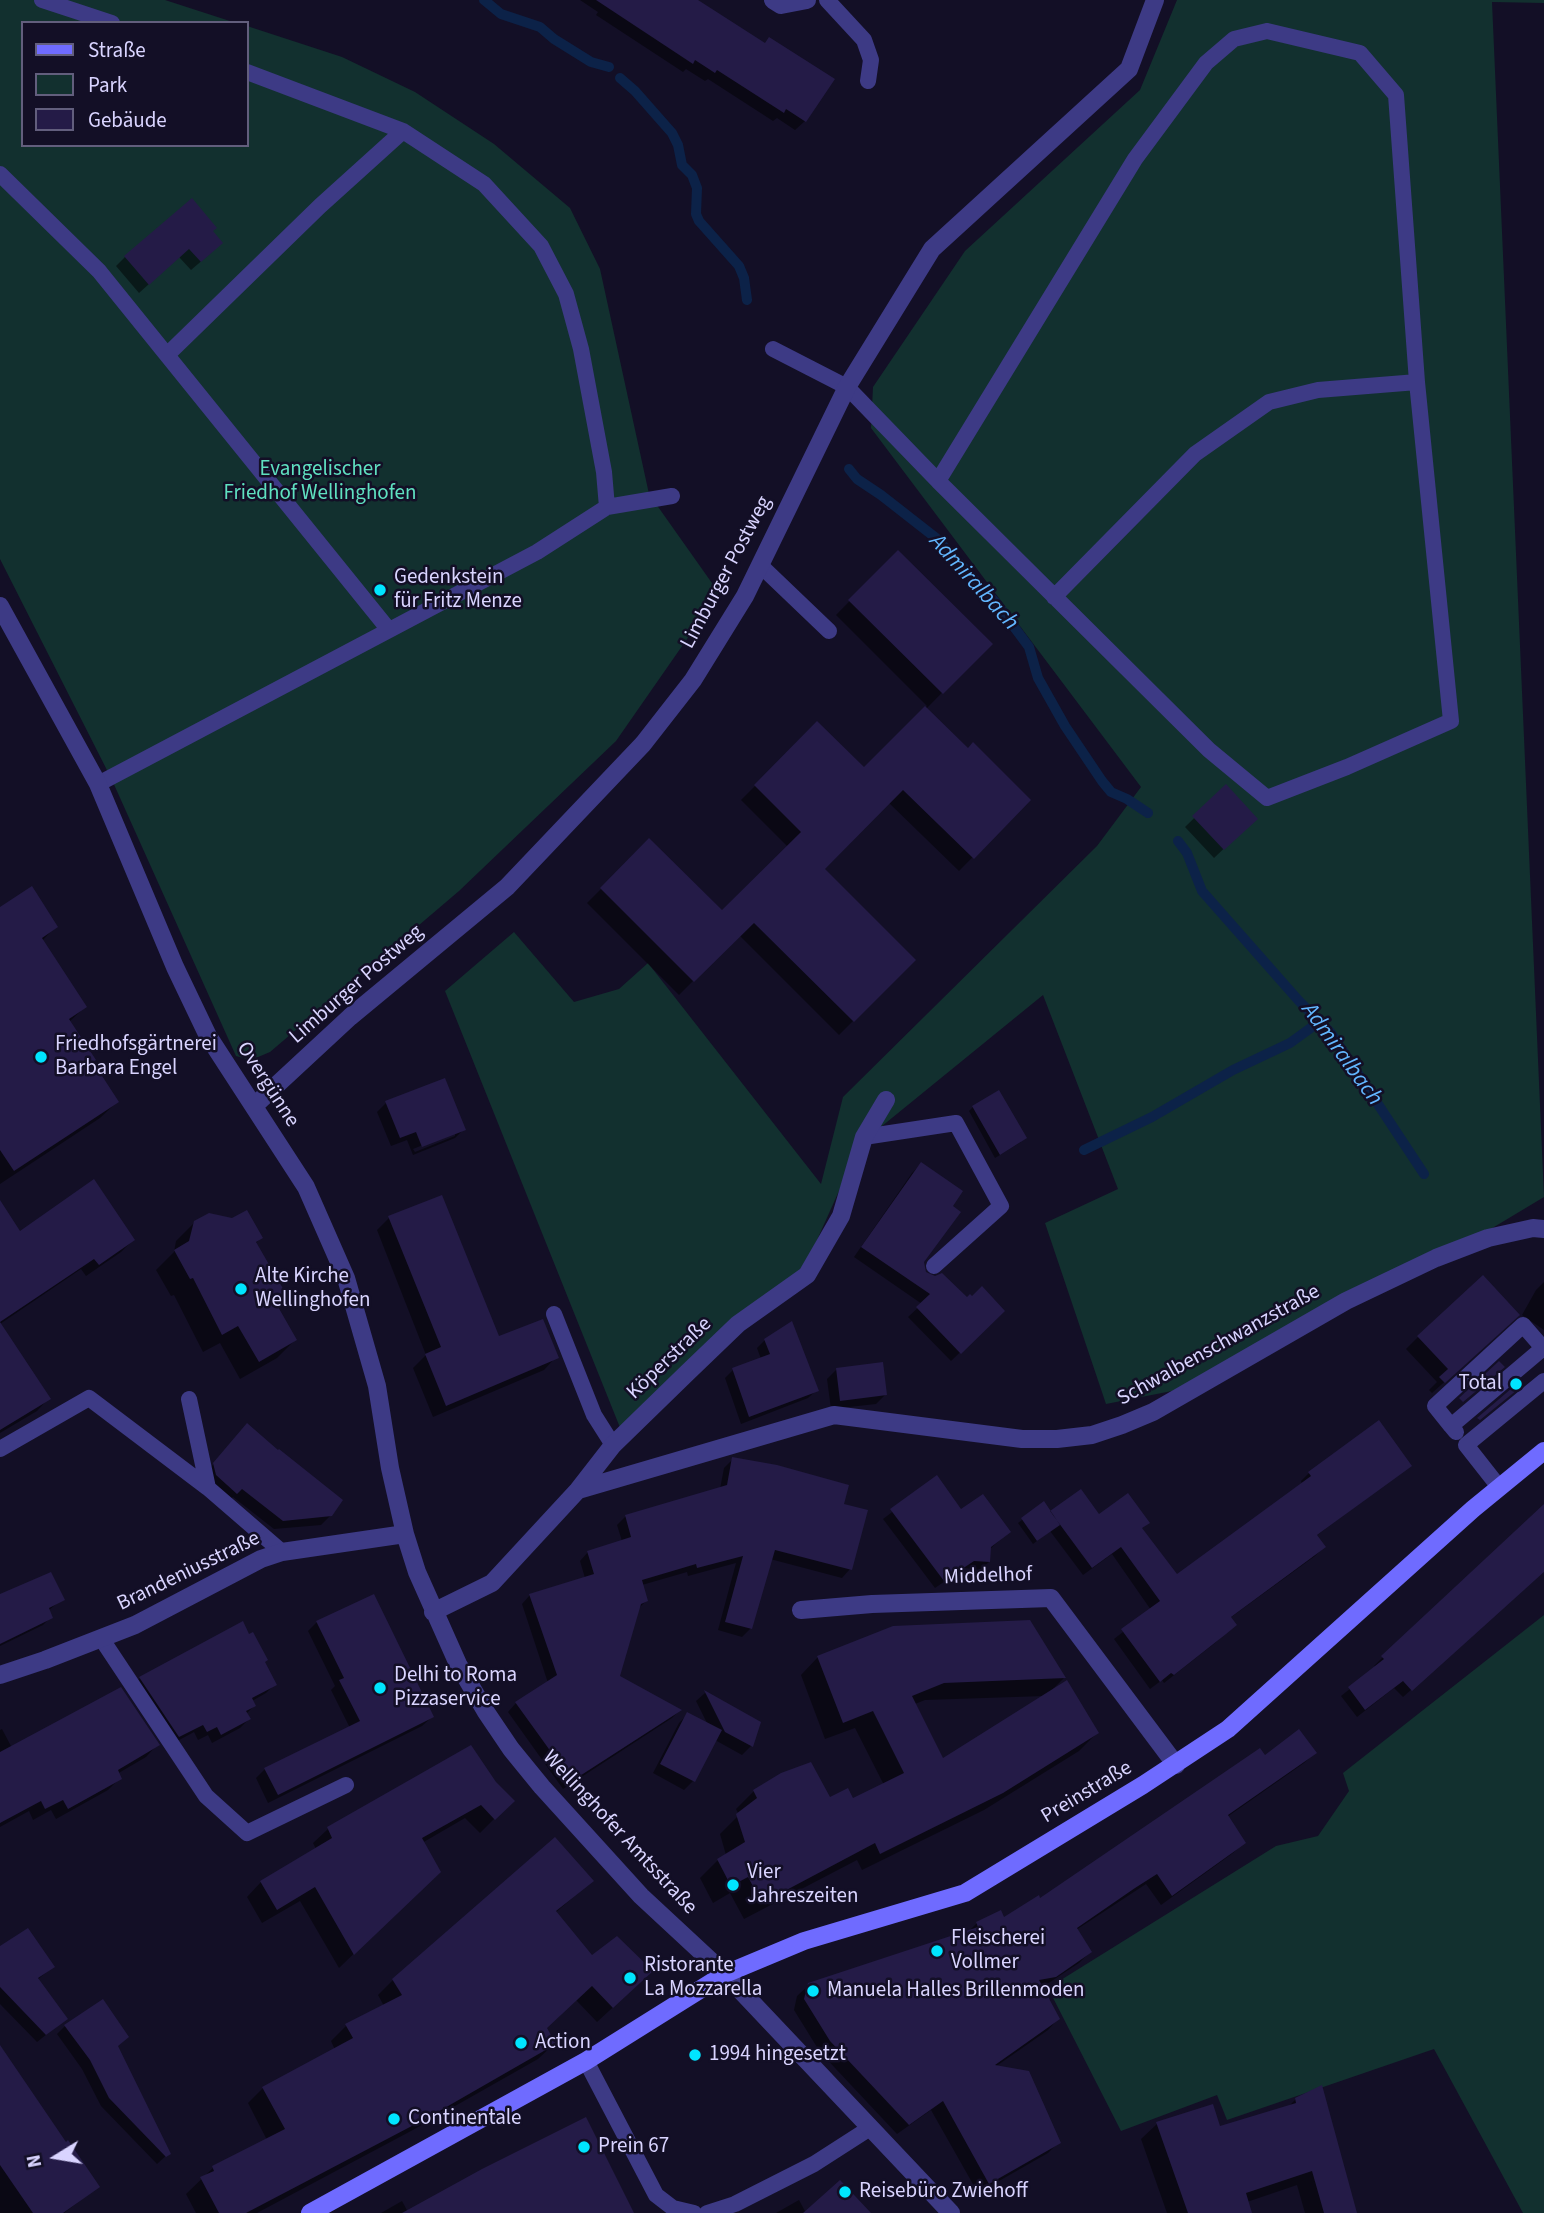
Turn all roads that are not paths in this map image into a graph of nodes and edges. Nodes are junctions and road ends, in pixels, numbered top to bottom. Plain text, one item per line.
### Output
1 (42, 0) edge
2 (773, 0) edge
3 (807, 0) edge
4 (827, 0) edge
5 (1155, 0) edge
6 (106, 21) edge
7 (248, 72) edge
8 (868, 81) dead end
9 (404, 131) junction
10 (0, 174) edge
11 (773, 349) dead end
12 (168, 354) junction
13 (1417, 382) junction
14 (847, 387) junction
15 (938, 481) junction
16 (672, 496) dead end
17 (607, 508) junction
18 (760, 565) junction
19 (1054, 597) junction
20 (0, 606) edge
21 (389, 629) junction
22 (829, 631) dead end
23 (98, 784) junction
24 (886, 1100) dead end
25 (254, 1106) junction
26 (864, 1137) junction
27 (1544, 1229) edge
28 (934, 1266) dead end
29 (554, 1314) dead end
30 (1543, 1349) edge
31 (1544, 1381) edge
32 (188, 1399) dead end
33 (1451, 1426) junction
34 (613, 1445) junction
35 (1466, 1445) junction
36 (0, 1449) edge
37 (1544, 1451) edge
38 (208, 1488) junction
39 (1499, 1488) junction
40 (579, 1490) junction
41 (405, 1534) junction
42 (282, 1552) junction
43 (801, 1610) dead end
44 (433, 1612) junction
45 (101, 1638) junction
46 (0, 1675) edge
47 (1176, 1765) junction
48 (346, 1786) dead end
49 (725, 1974) junction
50 (586, 2061) junction
51 (870, 2128) junction
52 (310, 2213) edge
53 (694, 2213) edge
54 (707, 2213) edge
55 (951, 2213) edge

1 - 6 lane
2 - 3 street
4 - 8 lane
5 - 14 street, Limburger Postweg
7 - 9 lane
9 - 12 lane
9 - 17 lane
10 - 12 lane
11 - 14 lane
12 - 21 lane
13 - 15 lane
13 - 19 lane
13 - 19 lane
14 - 15 lane
14 - 18 street, Limburger Postweg
15 - 19 lane
16 - 17 lane
17 - 21 lane
18 - 22 lane
18 - 25 street, Limburger Postweg
20 - 23 street, Overgünne
21 - 23 lane
23 - 25 street, Overgünne
24 - 26 street, Köperstraße
25 - 41 street, Overgünne
26 - 28 lane
26 - 34 street, Köperstraße
27 - 40 street, Schwalbenschwanzstraße
29 - 34 lane
30 - 33 lane
30 - 33 lane
31 - 35 lane
32 - 38 lane
33 - 35 lane
34 - 40 street, Köperstraße
35 - 39 lane
36 - 38 lane
37 - 39 street, Preinstraße
38 - 42 lane
39 - 47 street, Preinstraße
40 - 44 street, Köperstraße
41 - 42 street, Brandeniusstraße
41 - 44 street, Overgünne
42 - 45 street, Brandeniusstraße
43 - 47 street, Middelhof
44 - 49 street, Wellinghofer Amtsstraße
45 - 46 street, Brandeniusstraße
45 - 48 lane
47 - 49 street, Preinstraße
49 - 50 street, Preinstraße
49 - 51 street, Wellinghofer Amtsstraße
50 - 52 street, Preinstraße
50 - 53 lane
51 - 54 lane
51 - 55 street, Wellinghofer Amtsstraße

